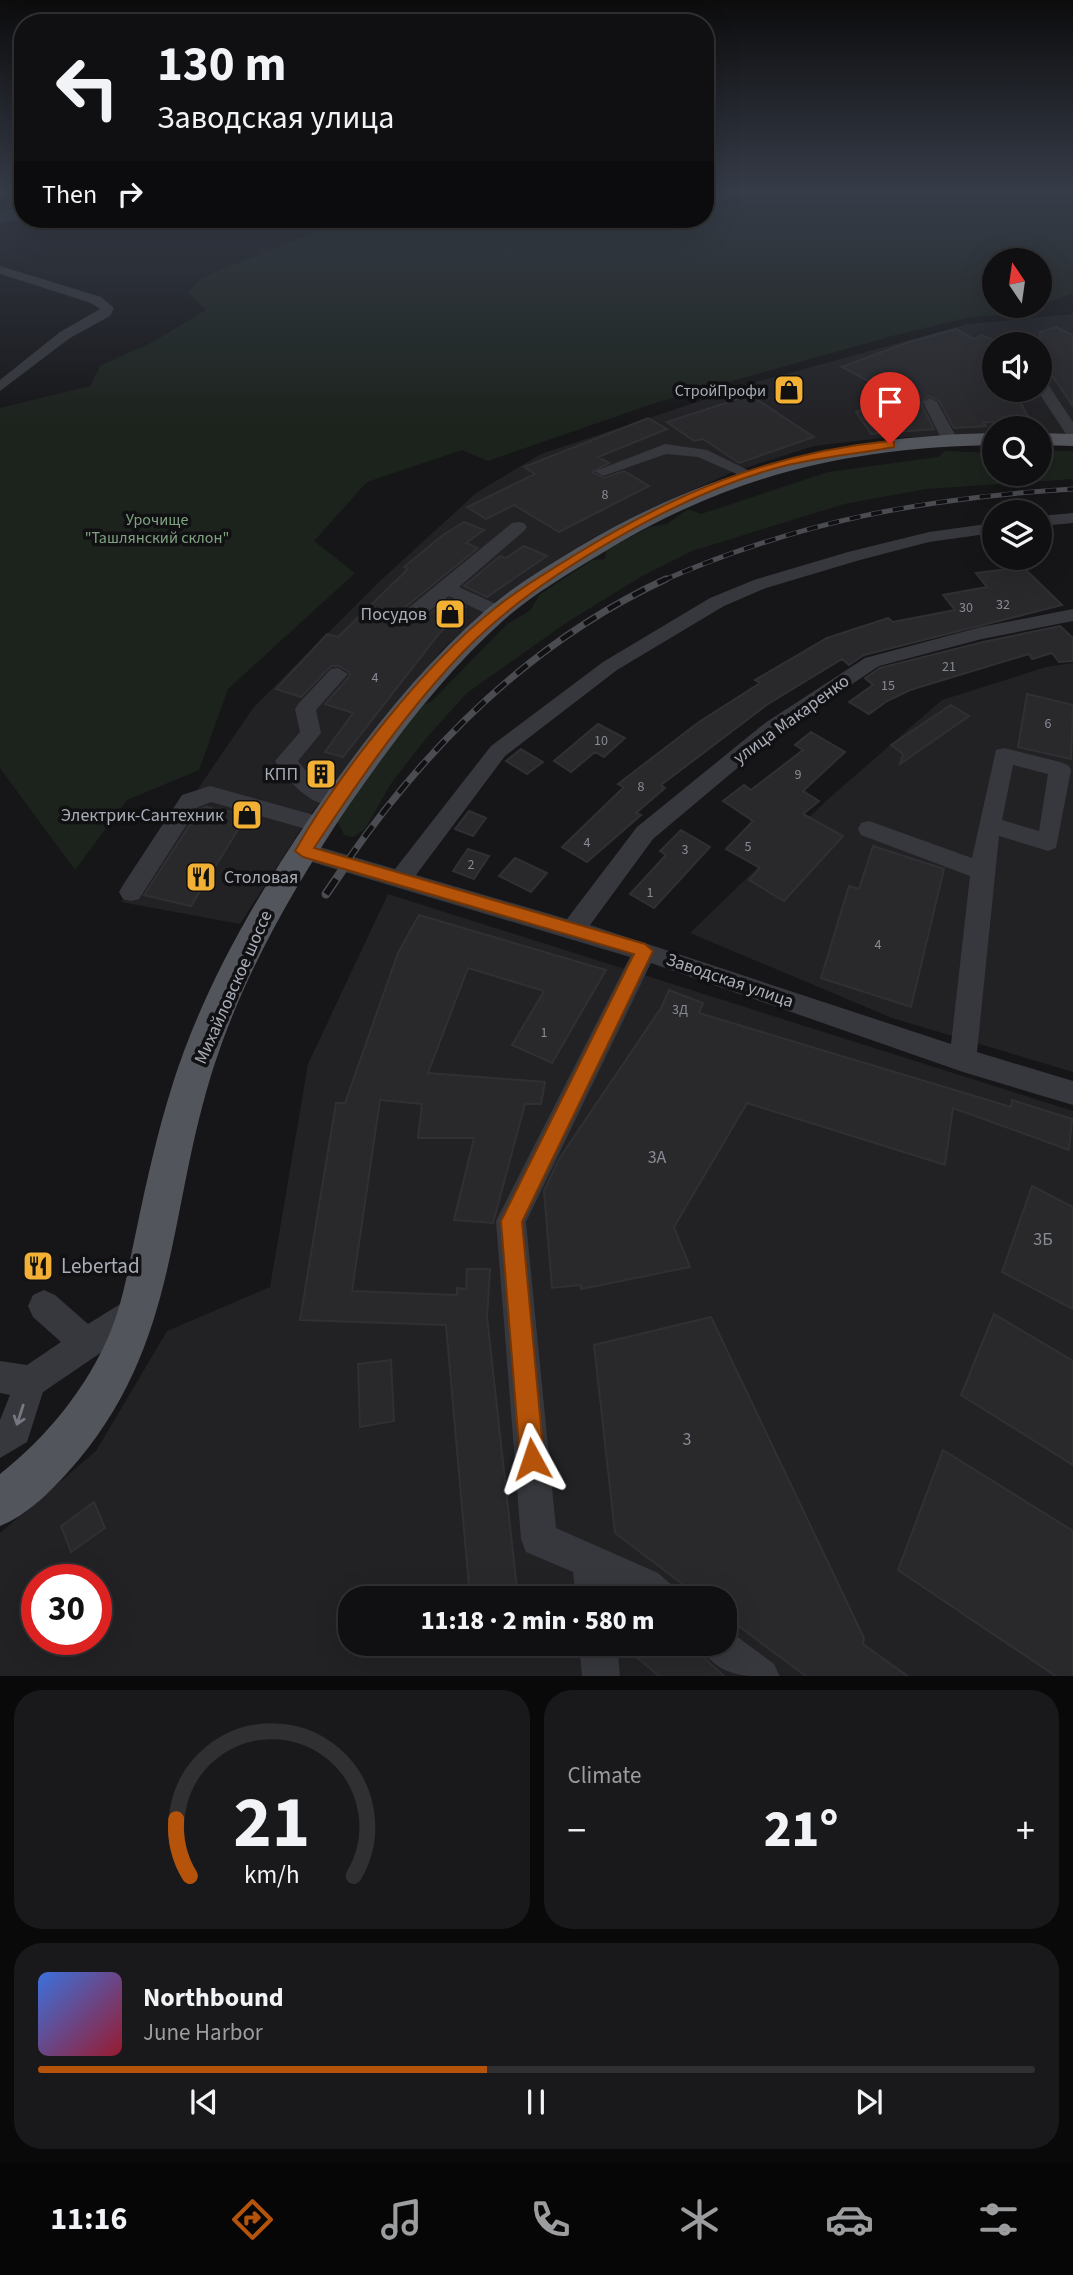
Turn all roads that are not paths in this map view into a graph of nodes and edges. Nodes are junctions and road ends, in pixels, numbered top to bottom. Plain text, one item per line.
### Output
1 (0, 270) edge
2 (0, 387) edge
3 (930, 402) dead end
4 (1052, 402) edge
5 (1073, 437) edge
6 (1052, 438) edge
7 (982, 439) edge
8 (950, 440) junction
9 (603, 471) dead end
10 (748, 474) junction
11 (1073, 518) edge
12 (1052, 519) edge
13 (518, 527) dead end
14 (982, 529) edge
15 (447, 588) junction
16 (498, 612) junction
17 (413, 614) dead end
18 (1073, 615) edge
19 (338, 674) dead end
20 (338, 799) junction
21 (320, 825) junction
22 (989, 825) dead end
23 (869, 829) dead end
24 (303, 851) junction
25 (982, 871) junction
26 (401, 878) junction
27 (131, 892) dead end
28 (573, 929) junction
29 (645, 951) junction
30 (963, 1059) junction
31 (1073, 1093) edge
32 (44, 1306) dead end
33 (140, 1307) junction
34 (86, 1344) junction
35 (16, 1379) edge
36 (0, 1441) edge
37 (0, 1503) edge
38 (590, 1562) junction
39 (593, 1586) edge
40 (645, 1586) edge
41 (599, 1656) edge
42 (735, 1656) edge
43 (601, 1676) edge
44 (761, 1676) edge

1 - 2 street
3 - 8 street
4 - 5 street
5 - 6 main road
7 - 8 main road, Михайловское шоссе
8 - 10 main road, Михайловское шоссе
9 - 10 street
10 - 16 main road, Михайловское шоссе
11 - 12 street
13 - 15 street
14 - 26 street
15 - 16 street
15 - 17 street
16 - 20 main road, Михайловское шоссе
18 - 28 street, улица Макаренко
19 - 20 street
20 - 21 main road, Михайловское шоссе
21 - 24 main road, Михайловское шоссе
21 - 27 street
22 - 25 street
23 - 25 street
24 - 26 street, Заводская улица
24 - 33 main road, Михайловское шоссе
25 - 30 street
26 - 28 street, Заводская улица
28 - 29 street, Заводская улица
29 - 30 street, Заводская улица
29 - 38 street
30 - 31 street, Заводская улица
32 - 34 street
33 - 34 street
33 - 37 main road, Михайловское шоссе
34 - 35 street
35 -> 36 street
38 - 39 street
38 - 40 street
41 - 43 street
42 - 44 street

